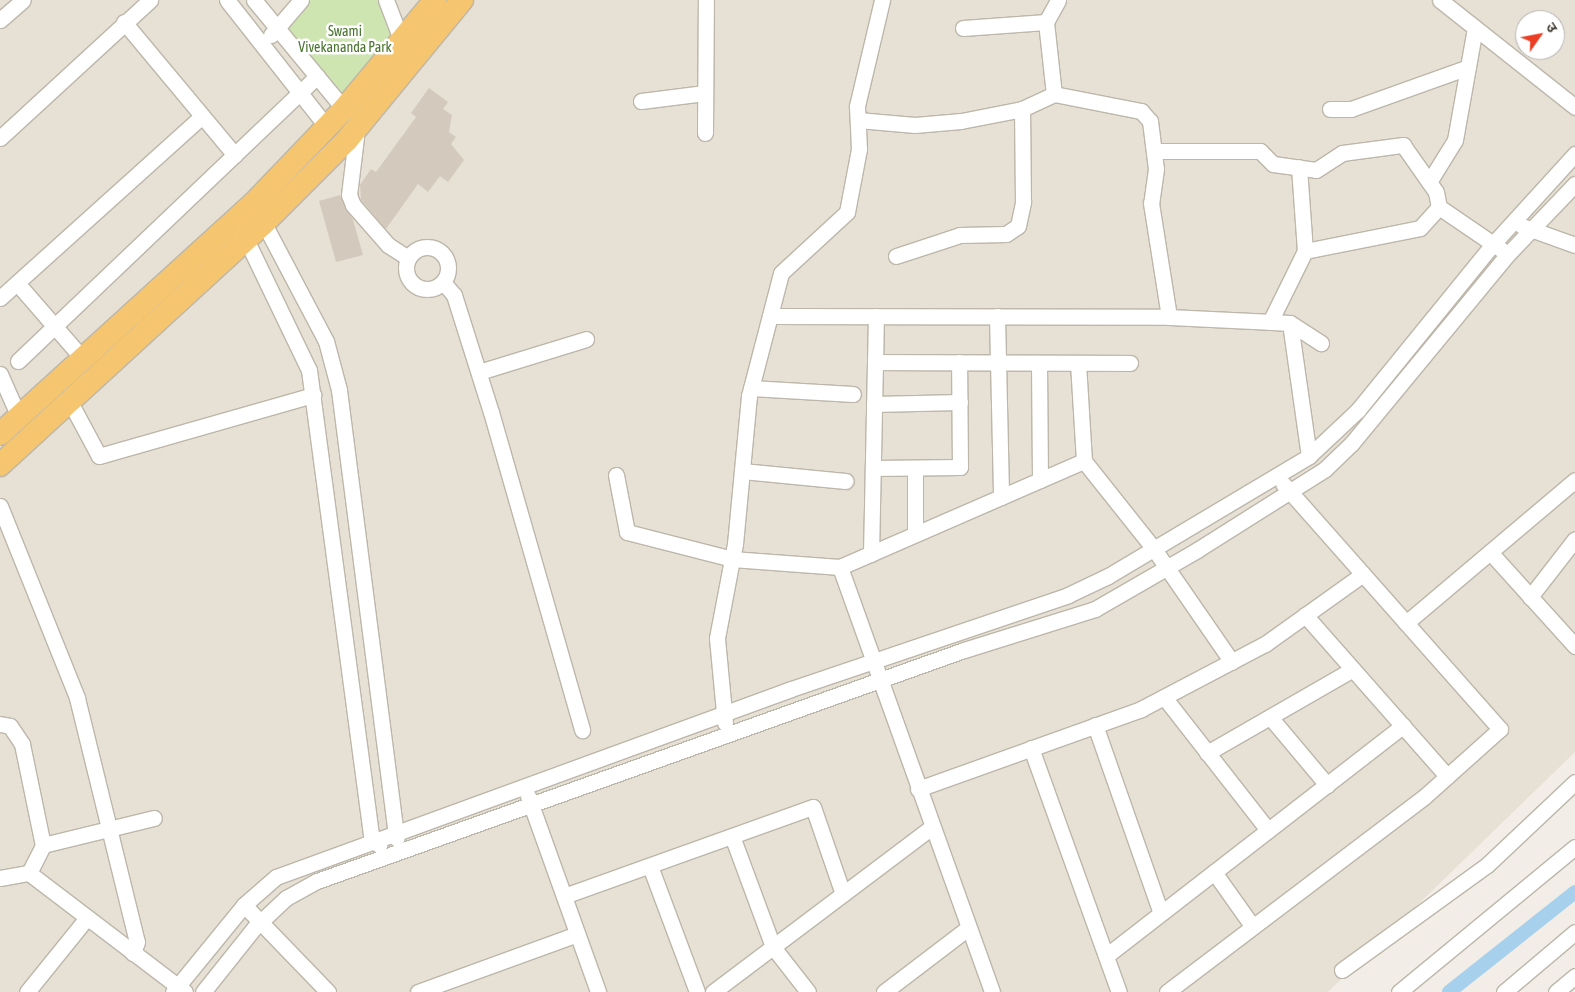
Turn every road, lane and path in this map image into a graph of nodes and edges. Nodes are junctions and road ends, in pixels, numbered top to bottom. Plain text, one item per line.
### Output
1 (23, 0) edge
2 (150, 0) edge
3 (227, 0) edge
4 (254, 0) edge
5 (301, 0) edge
6 (386, 0) edge
7 (435, 0) edge
8 (462, 0) edge
9 (706, 0) edge
10 (882, 0) edge
11 (1058, 0) edge
12 (1440, 0) edge
13 (0, 20) edge
14 (124, 22) junction
15 (1046, 22) junction
16 (963, 28) dead end
17 (1475, 28) junction
18 (278, 29) junction
19 (402, 42) junction
20 (262, 44) junction
21 (1468, 67) junction
22 (317, 76) junction
23 (300, 92) junction
24 (704, 93) junction
25 (1054, 94) junction
26 (641, 101) dead end
27 (1575, 107) edge
28 (344, 109) junction
29 (1022, 109) junction
30 (1330, 109) dead end
31 (202, 116) junction
32 (858, 120) junction
33 (328, 127) junction
34 (357, 129) junction
35 (705, 133) dead end
36 (0, 138) edge
37 (1154, 151) junction
38 (1575, 154) edge
39 (234, 155) junction
40 (1298, 167) junction
41 (1429, 182) junction
42 (1575, 184) edge
43 (1439, 207) junction
44 (259, 213) junction
45 (1513, 223) junction
46 (241, 229) junction
47 (1531, 230) junction
48 (1494, 244) junction
49 (1575, 245) edge
50 (1305, 251) junction
51 (1508, 254) junction
52 (896, 256) dead end
53 (408, 258) junction
54 (17, 282) junction
55 (443, 282) junction
56 (0, 298) edge
57 (770, 316) junction
58 (876, 316) junction
59 (997, 316) junction
60 (1169, 317) junction
61 (1270, 322) junction
62 (1290, 323) junction
63 (55, 327) junction
64 (586, 339) dead end
65 (1321, 343) dead end
66 (83, 359) junction
67 (18, 362) dead end
68 (875, 362) junction
69 (959, 362) junction
70 (999, 362) junction
71 (1039, 362) junction
72 (1078, 363) junction
73 (1130, 363) dead end
74 (479, 372) junction
75 (0, 374) edge
76 (751, 388) junction
77 (853, 394) dead end
78 (312, 395) junction
79 (70, 402) junction
80 (960, 402) junction
81 (874, 404) junction
82 (19, 417) junction
83 (0, 434) edge
84 (1309, 456) junction
85 (1084, 461) junction
86 (0, 466) edge
87 (873, 468) junction
88 (915, 468) junction
89 (742, 471) junction
90 (616, 476) dead end
91 (1276, 476) junction
92 (1040, 480) junction
93 (1575, 480) edge
94 (846, 481) dead end
95 (1290, 491) junction
96 (1000, 497) junction
97 (0, 506) edge
98 (915, 534) junction
99 (1575, 539) edge
100 (1154, 548) junction
101 (1490, 552) junction
102 (871, 554) junction
103 (732, 559) junction
104 (840, 567) junction
105 (1167, 567) junction
106 (1363, 574) junction
107 (1530, 597) junction
108 (1305, 615) junction
109 (1406, 624) junction
110 (1575, 646) edge
111 (871, 662) junction
112 (1232, 662) junction
113 (1353, 669) junction
114 (878, 680) junction
115 (1164, 697) junction
116 (722, 714) junction
117 (1270, 717) junction
118 (0, 724) edge
119 (1095, 725) junction
120 (1403, 726) junction
121 (582, 730) dead end
122 (729, 734) junction
123 (1031, 748) junction
124 (1207, 752) junction
125 (1447, 776) junction
126 (1575, 782) edge
127 (524, 785) junction
128 (1327, 785) junction
129 (918, 789) junction
130 (531, 804) junction
131 (154, 818) dead end
132 (932, 827) junction
133 (110, 828) junction
134 (398, 830) junction
135 (1268, 830) junction
136 (732, 836) junction
137 (372, 840) junction
138 (44, 845) junction
139 (1575, 847) edge
140 (390, 855) junction
141 (650, 866) junction
142 (1214, 872) junction
143 (29, 873) junction
144 (0, 878) edge
145 (843, 894) junction
146 (564, 896) junction
147 (244, 905) junction
148 (1161, 913) junction
149 (86, 919) junction
150 (261, 922) junction
151 (1253, 927) junction
152 (968, 928) junction
153 (1575, 932) edge
154 (577, 934) junction
155 (773, 946) junction
156 (133, 953) junction
157 (1106, 956) junction
158 (1342, 970) dead end
159 (1575, 976) edge
160 (179, 990) edge
161 (27, 992) edge
162 (202, 992) edge
163 (328, 992) edge
164 (418, 992) edge
165 (598, 992) edge
166 (697, 992) edge
167 (713, 992) edge
168 (808, 992) edge
169 (884, 992) edge
170 (992, 992) edge
171 (1119, 992) edge
172 (1167, 992) edge
173 (1399, 992) edge
174 (1504, 992) edge
175 (1556, 992) edge

1 - 13 street
2 - 14 street
3 - 20 street
4 - 18 street
5 - 18 street
6 - 19 street
7 - 19 highway
8 - 34 highway
9 - 24 street
10 - 32 street
11 - 15 street
12 - 17 street
14 - 31 street
14 - 36 street
15 - 16 street
15 - 25 street
17 - 21 street
17 - 27 street
18 - 20 street
18 - 22 street
19 - 28 highway
20 - 23 street
21 - 30 street
21 - 41 street
22 - 23 street
22 - 28 street
23 - 33 street
23 - 39 street
24 - 26 street
24 - 35 street
25 - 29 street
25 - 37 street
28 - 33 highway
29 - 32 street
29 - 52 street
31 - 39 street
31 - 54 street
32 - 57 street
33 - 44 highway
34 - 44 highway
34 - 53 street
37 - 40 street
37 - 60 street
38 - 45 street
39 - 63 street
40 - 41 street
40 - 50 street
41 - 43 street
42 - 47 street
43 - 48 street
43 - 50 street
44 - 46 highway
44 - 134 street
45 - 47 street
45 - 48 street
46 - 66 highway
46 - 78 street
46 - 79 highway
47 - 49 street
47 - 51 street
48 - 51 street
48 - 84 street
50 - 61 street
51 - 95 street
53 - 55 street
53 - 55 street
54 - 56 street
54 - 63 street
55 - 74 street
57 - 58 street
57 - 76 street
58 - 59 street
58 - 68 street
59 - 60 street
59 - 70 street
60 - 61 street
61 - 62 street
62 - 65 street
62 - 84 street
63 - 66 street
63 - 67 street
64 - 74 street
66 - 82 highway
68 - 69 street
68 - 81 street
69 - 70 street
69 - 80 street
70 - 71 street
70 - 96 street
71 - 72 street
71 - 92 street
72 - 73 street
72 - 85 street
74 - 121 street
75 - 82 street
76 - 77 street
76 - 89 street
78 - 79 street
78 - 137 street
79 - 86 highway
80 - 81 street
80 - 88 street
81 - 87 street
82 - 83 highway
84 - 91 street
85 - 92 street
85 - 100 street
87 - 88 street
87 - 102 street
88 - 98 street
89 - 94 street
89 - 103 street
90 - 103 street
91 - 95 street
91 - 100 street
92 - 96 street
93 - 101 street
95 - 105 street
95 - 106 street
96 - 98 street
97 - 133 street
98 - 102 street
99 - 107 street
100 - 105 street
100 - 111 street
101 - 107 street
101 - 109 street
102 - 104 street
103 - 104 street
103 - 116 street
104 - 111 street
105 - 112 street
105 - 114 street
106 - 108 street
106 - 109 street
107 - 110 street
108 - 112 street
108 - 113 street
109 - 125 street
111 - 114 street
111 - 116 street
112 - 115 street
113 - 117 street
113 - 120 street
114 - 122 street
114 - 129 street
115 - 119 street
115 - 124 street
116 - 122 street
116 - 127 street
117 - 124 street
117 - 128 street
118 - 138 street
119 - 123 street
119 - 148 street
120 - 125 street
120 - 128 street
122 - 130 street
123 - 129 street
123 - 157 street
124 - 135 street
125 - 151 street
126 - 158 street
127 - 130 street
127 - 134 street
128 - 135 street
129 - 132 street
130 - 140 street
130 - 146 street
131 - 133 street
132 - 145 street
132 - 152 street
133 - 138 street
133 - 156 street
134 - 137 street
134 - 140 street
135 - 142 street
136 - 141 street
136 - 145 street
136 - 155 street
137 - 140 street
137 - 147 street
138 - 143 street
139 - 173 street
140 - 150 street
141 - 146 street
141 - 166 street
142 - 148 street
142 - 151 street
143 - 144 street
143 - 149 street
145 - 155 street
146 - 154 street
147 - 150 street
147 - 160 street
148 - 157 street
149 - 156 street
149 - 161 street
150 - 162 street
150 - 163 street
151 - 172 street
152 - 169 street
152 - 170 street
153 - 174 street
154 - 164 street
154 - 165 street
155 - 167 street
155 - 168 street
156 - 160 street
157 - 171 street
159 - 175 street

